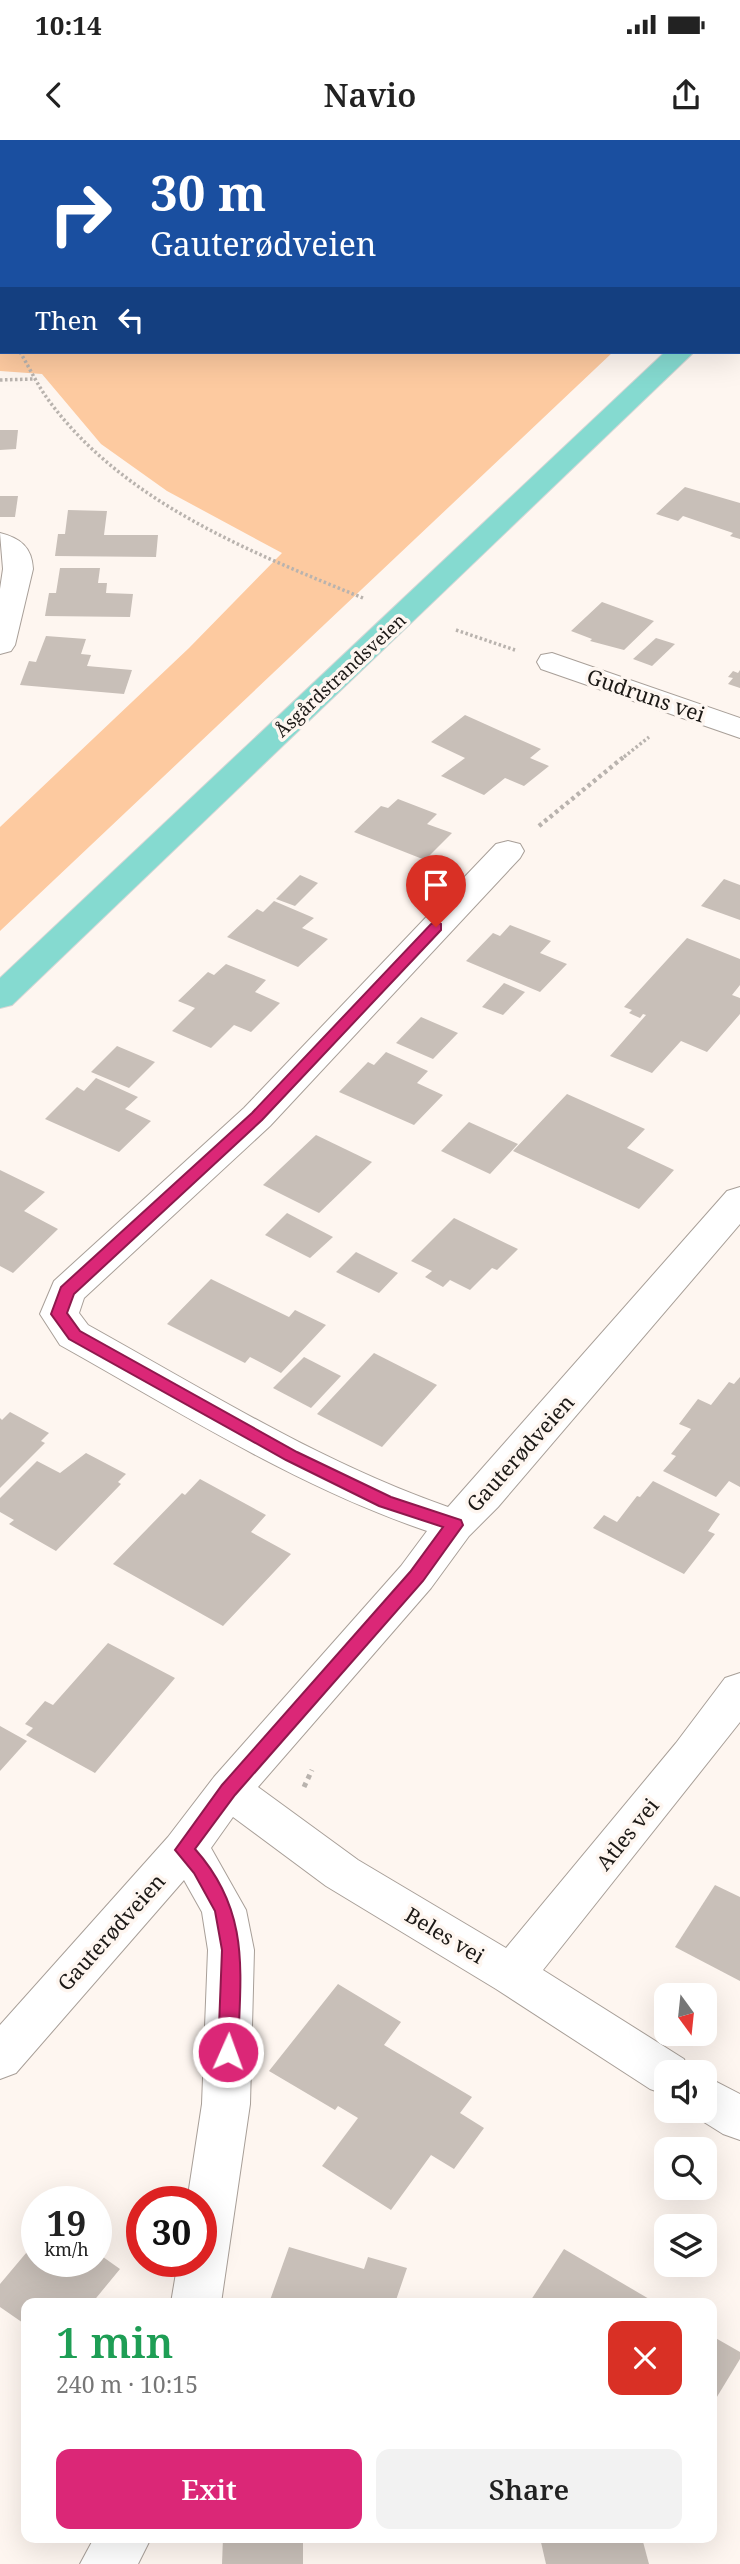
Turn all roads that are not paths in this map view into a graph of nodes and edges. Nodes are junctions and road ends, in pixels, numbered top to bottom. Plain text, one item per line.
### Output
1 (678, 354) edge
2 (0, 542) edge
3 (0, 645) edge
4 (552, 662) road end
5 (740, 729) edge
6 (508, 851) road end
7 (0, 997) edge
8 (740, 1200) edge
9 (455, 1525) junction
10 (740, 1690) edge
11 (229, 1790) junction
12 (184, 1850) junction
13 (512, 1975) junction
14 (0, 2058) edge
15 (654, 2066) edge
16 (717, 2105) edge
17 (740, 2119) edge
18 (197, 2298) edge
19 (121, 2543) edge
20 (106, 2564) edge

1 - 7 main road, Åsgårdstrandsveien
2 - 3 street
4 - 5 street, Gudruns vei
6 - 9 street
8 - 9 street, Gauterødveien
9 - 11 street, Gauterødveien
10 - 13 street, Atles vei
11 - 12 street, Gauterødveien
11 - 13 street, Beles vei
12 - 14 street, Gauterødveien
12 - 18 street
13 - 15 street, Beles vei
16 - 17 street
19 - 20 street

